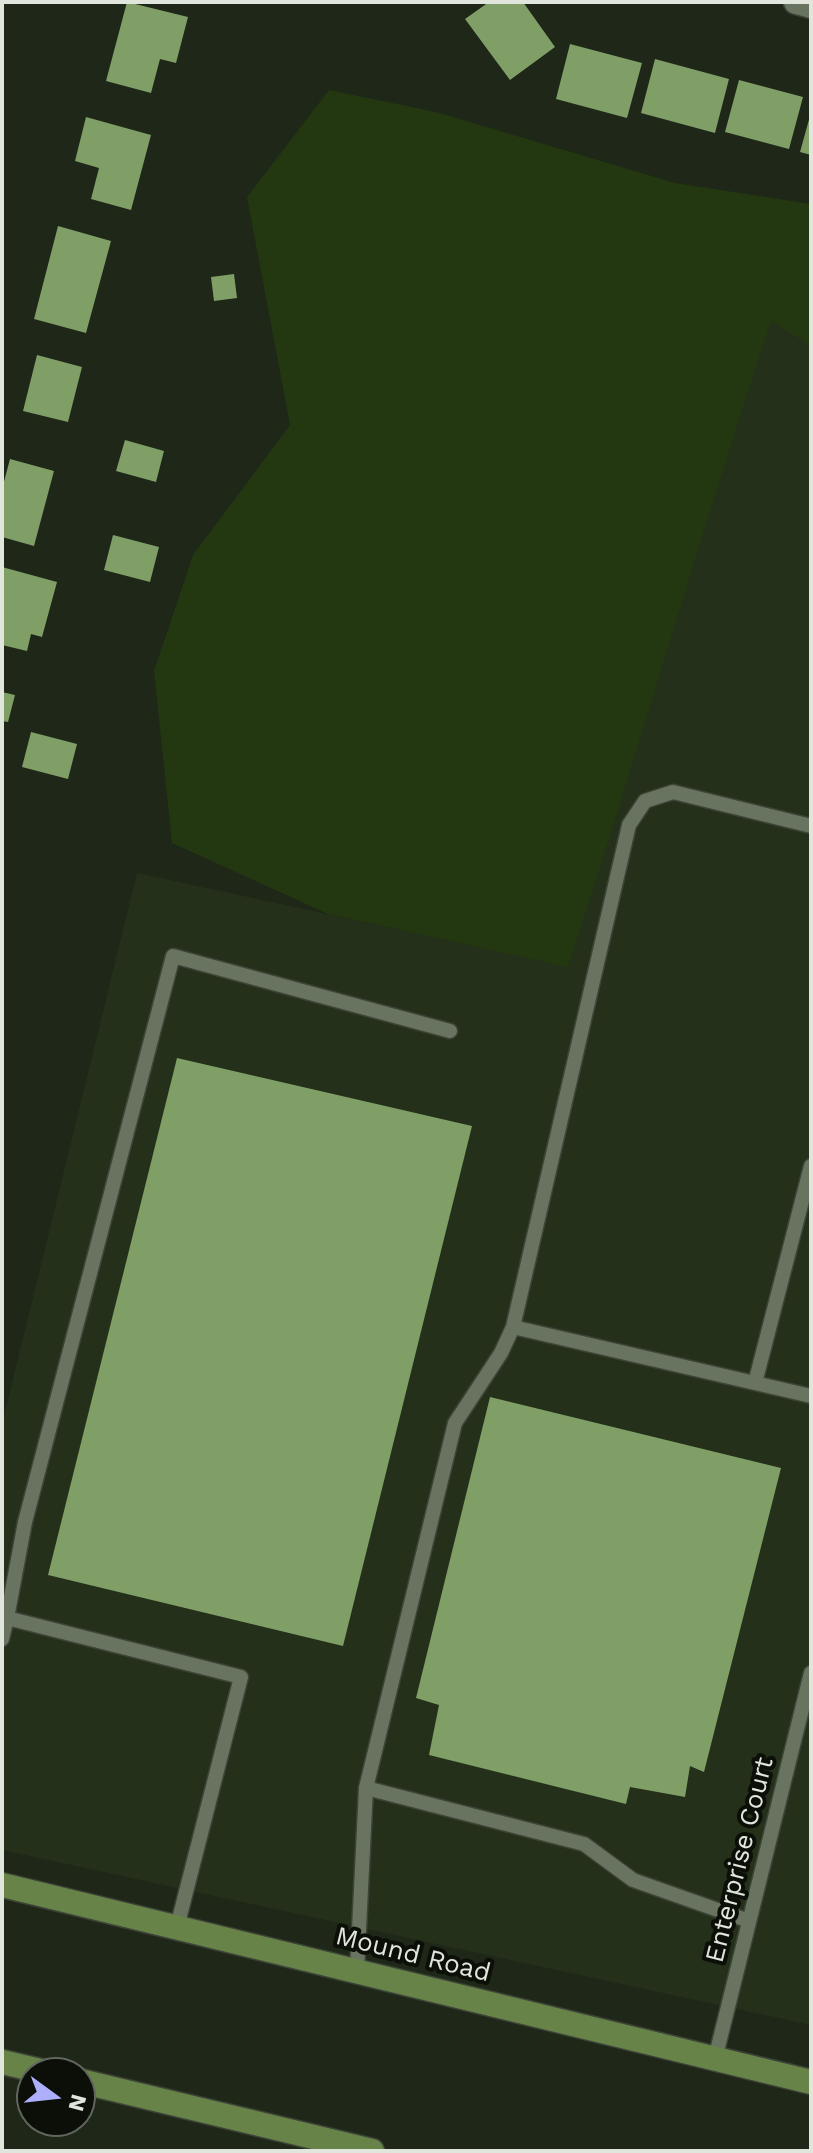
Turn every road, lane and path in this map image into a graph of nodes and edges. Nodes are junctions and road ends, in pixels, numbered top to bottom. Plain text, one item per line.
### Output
1 (796, 2) edge
2 (811, 6) edge
3 (811, 826) edge
4 (450, 1031) dead end
5 (811, 1166) edge
6 (513, 1327) junction
7 (755, 1383) junction
8 (811, 1396) edge
9 (7, 1618) junction
10 (2, 1639) edge
11 (811, 1673) edge
12 (366, 1788) junction
13 (2, 1885) edge
14 (749, 1921) junction
15 (177, 1927) junction
16 (357, 1970) junction
17 (715, 2059) junction
18 (811, 2082) edge
19 (96, 2085) edge
20 (334, 2147) edge
21 (372, 2151) edge

1 - 2 street
3 - 6 lane
4 - 9 lane
5 - 7 lane
6 - 7 lane
6 - 12 lane
7 - 8 lane
9 - 10 lane
9 - 15 lane
11 - 14 lane, Enterprise Court
12 - 14 lane
12 - 16 lane
13 - 15 main road, Mound Road
14 - 17 lane, Enterprise Court
15 - 16 main road, Mound Road
16 - 17 main road, Mound Road
17 - 18 main road, Mound Road
19 - 20 main road
20 - 21 main road

